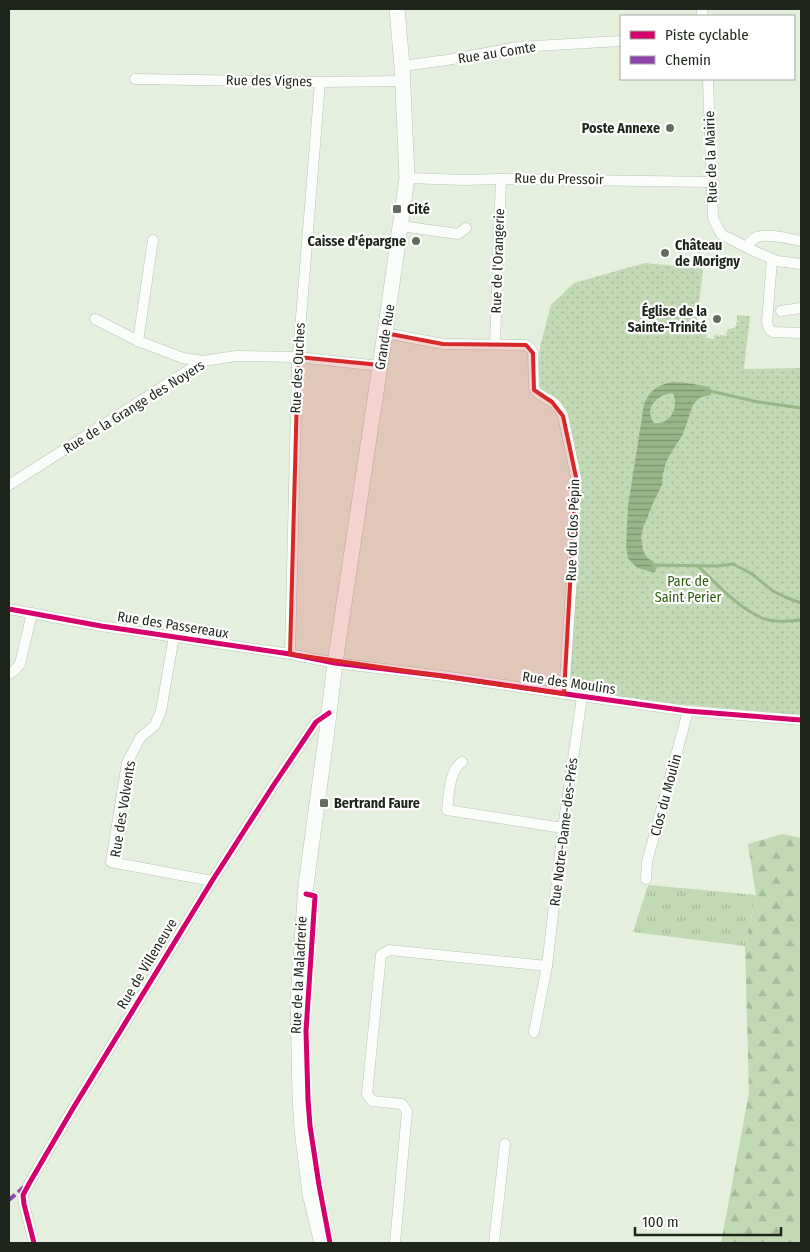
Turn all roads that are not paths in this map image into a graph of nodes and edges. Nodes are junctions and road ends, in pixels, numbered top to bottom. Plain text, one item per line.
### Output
1 (397, 9) edge
2 (620, 41) edge
3 (402, 73) junction
4 (135, 79) dead end
5 (708, 80) edge
6 (320, 82) junction
7 (407, 178) junction
8 (501, 179) junction
9 (712, 182) junction
10 (401, 226) junction
11 (466, 228) dead end
12 (153, 240) dead end
13 (801, 241) edge
14 (746, 247) junction
15 (772, 259) junction
16 (801, 264) edge
17 (801, 308) edge
18 (781, 311) dead end
19 (95, 319) dead end
20 (386, 333) junction
21 (801, 333) edge
22 (138, 341) junction
23 (495, 344) junction
24 (298, 357) junction
25 (204, 361) junction
26 (380, 366) junction
27 (9, 486) edge
28 (9, 609) edge
29 (32, 613) junction
30 (174, 636) junction
31 (290, 654) junction
32 (335, 663) junction
33 (9, 674) edge
34 (564, 694) junction
35 (582, 697) junction
36 (688, 711) junction
37 (329, 713) junction
38 (801, 720) edge
39 (462, 762) dead end
40 (563, 828) junction
41 (646, 879) dead end
42 (212, 881) junction
43 (547, 966) junction
44 (534, 1032) dead end
45 (505, 1144) dead end
46 (34, 1243) edge
47 (322, 1243) edge
48 (395, 1243) edge
49 (494, 1243) edge

1 - 3 main road, Grande Rue
2 - 3 street, Rue au Comte
3 - 6 street, Rue des Vignes
3 - 7 main road, Grande Rue
4 - 6 street, Rue des Vignes
5 - 9 street, Rue de la Mairie
6 - 24 street, Rue des Ouches
7 - 8 street, Rue du Pressoir
7 - 10 main road, Grande Rue
8 - 9 street, Rue du Pressoir
8 - 23 street, Rue de l'Orangerie
9 - 14 street, Rue de la Mairie
10 - 11 street
10 - 20 main road, Grande Rue
12 - 22 street
13 - 14 street
14 - 15 street
15 - 16 street
15 - 21 street
17 - 18 street
19 - 22 street
20 - 23 street, Rue du Clos Pépin
20 - 26 main road, Grande Rue
22 - 25 street
23 - 34 street, Rue du Clos Pépin
24 - 25 street, Rue de la Grange des Noyers
24 - 26 street, Rue de la Grange des Noyers
24 - 31 street, Rue des Ouches
25 - 27 street, Rue de la Grange des Noyers
26 - 32 main road, Grande Rue
28 - 29 street, Rue des Passereaux
29 - 30 street, Rue des Passereaux
29 - 33 street
30 - 31 street, Rue des Passereaux
30 - 42 street, Rue des Volvents
31 - 32 street, Rue des Passereaux
32 - 34 street, Rue des Moulins
32 - 37 main road, Rue de la Maladrerie
34 - 35 street, Rue des Moulins
35 - 36 street, Rue des Moulins
35 - 40 street, Rue Notre-Dame-des-Prés
36 - 38 street, Rue des Moulins
36 - 41 street, Clos du Moulin
37 - 42 street, Rue de Villeneuve
37 - 47 main road, Rue de la Maladrerie
39 - 40 street
40 - 43 street, Rue Notre-Dame-des-Prés
42 - 46 street, Rue de Villeneuve
43 - 44 street, Rue Notre-Dame-des-Prés
43 - 48 street
45 - 49 street

